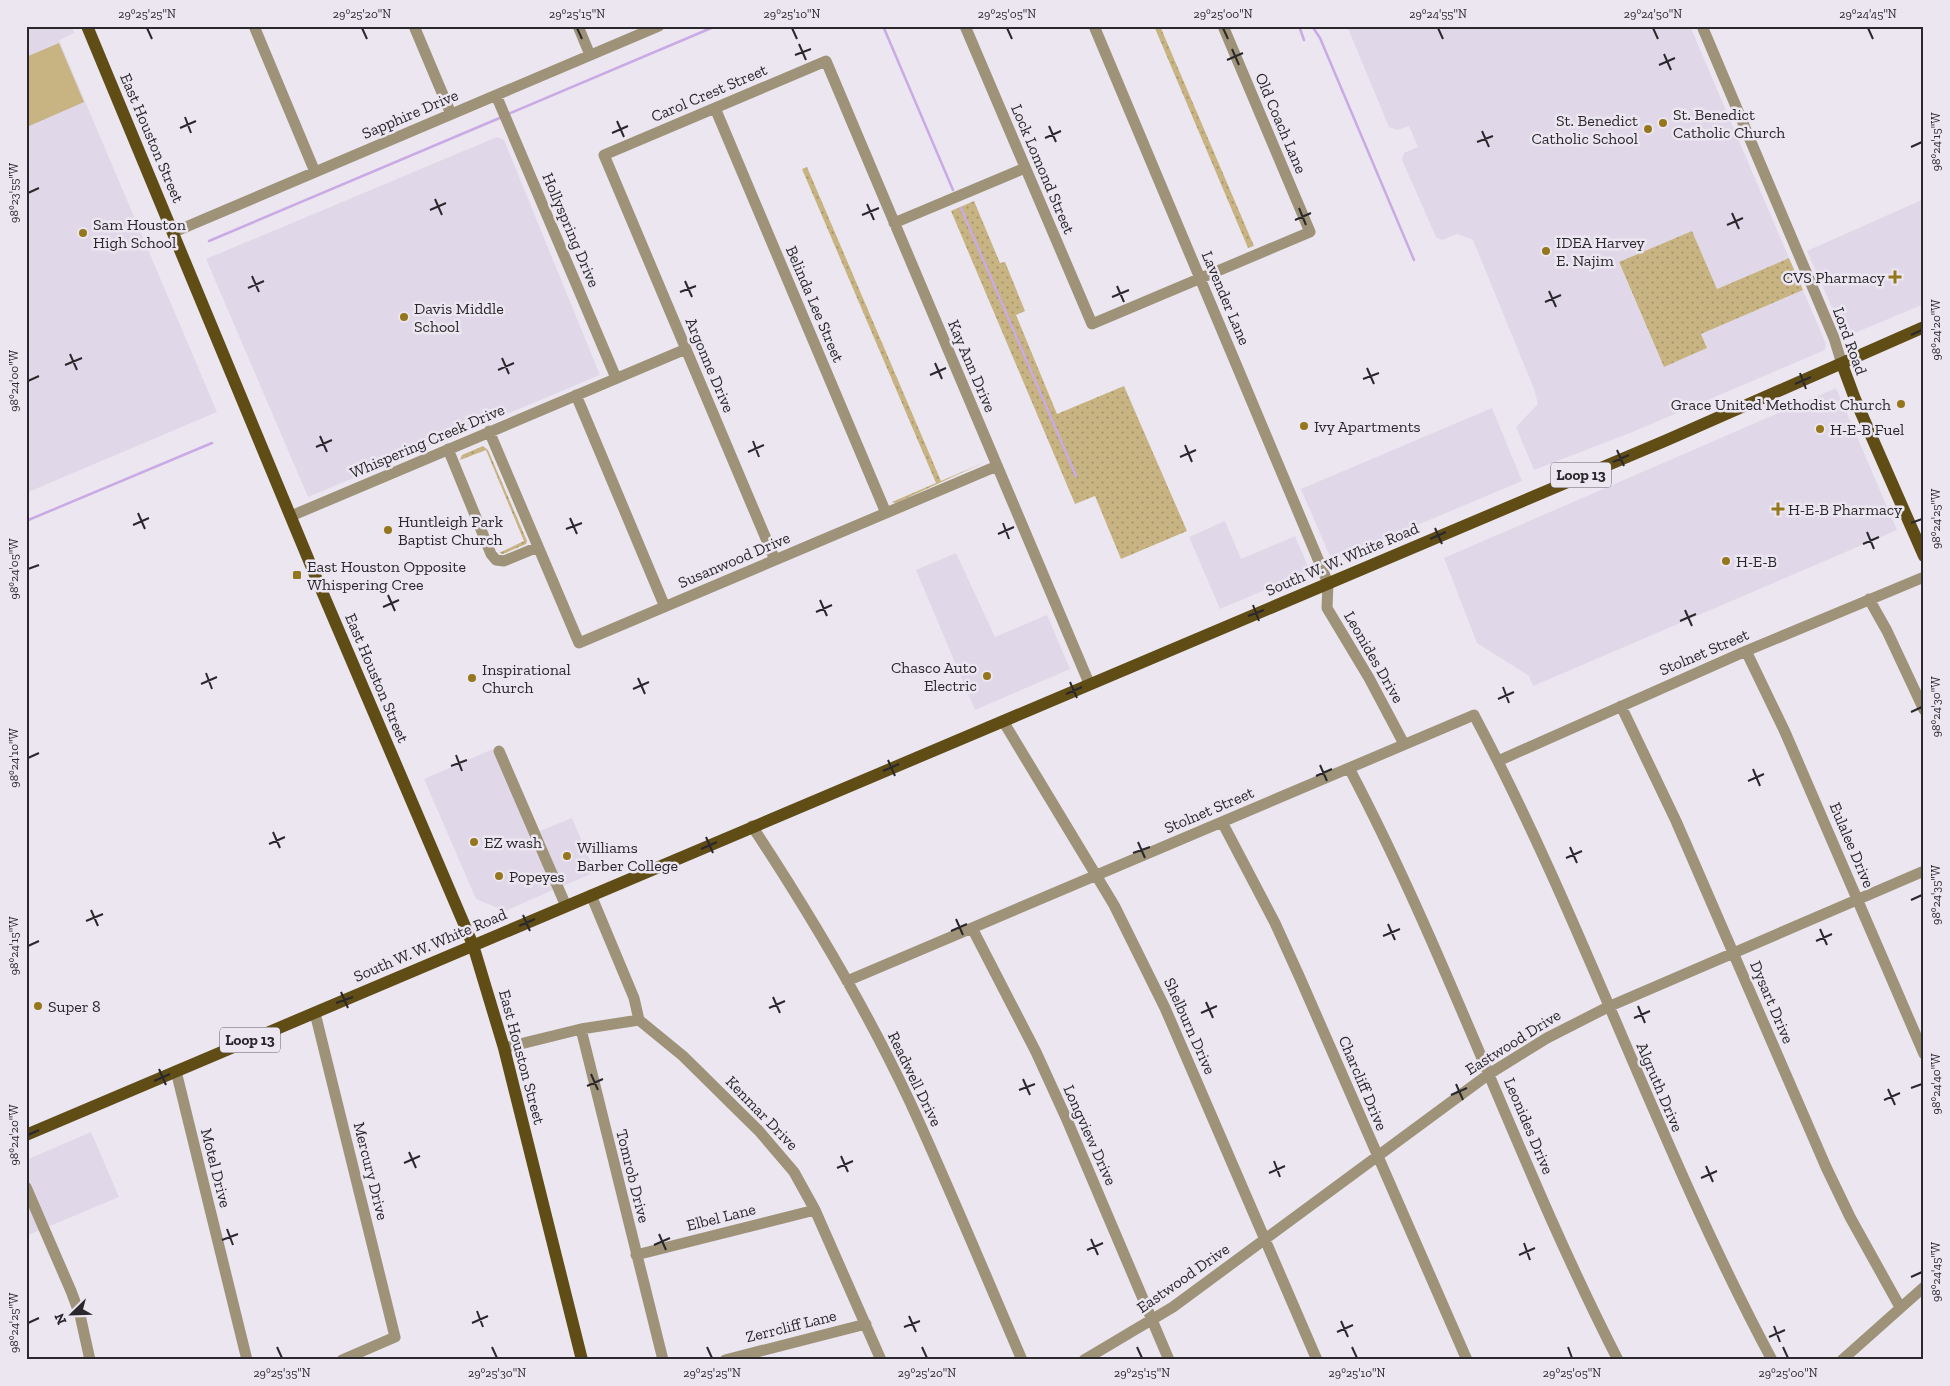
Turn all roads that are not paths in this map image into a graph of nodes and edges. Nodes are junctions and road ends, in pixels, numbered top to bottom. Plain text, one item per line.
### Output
1 (87, 26) edge
2 (254, 26) edge
3 (414, 26) edge
4 (578, 26) edge
5 (659, 26) edge
6 (965, 26) edge
7 (1094, 26) edge
8 (1223, 26) edge
9 (1702, 26) edge
10 (590, 55) junction
11 (826, 61) joint
12 (496, 95) junction
13 (715, 108) junction
14 (451, 114) junction
15 (604, 155) joint
16 (1026, 168) junction
17 (315, 172) junction
18 (894, 223) junction
19 (174, 232) junction
20 (1200, 278) junction
21 (1924, 327) edge
22 (686, 348) junction
23 (1842, 364) junction
24 (616, 378) junction
25 (576, 395) junction
26 (489, 432) junction
27 (448, 449) junction
28 (997, 466) junction
29 (886, 513) junction
30 (291, 516) junction
31 (538, 547) junction
32 (1924, 556) edge
33 (775, 560) junction
34 (1924, 577) edge
35 (1328, 583) junction
36 (1869, 599) junction
37 (665, 607) junction
38 (1746, 652) junction
39 (1089, 683) junction
40 (1622, 706) junction
41 (1924, 710) edge
42 (1474, 715) joint
43 (1003, 721) junction
44 (1404, 744) junction
45 (499, 751) dead end
46 (1498, 761) junction
47 (1349, 768) junction
48 (1222, 822) junction
49 (752, 826) junction
50 (1924, 871) edge
51 (1096, 875) junction
52 (591, 896) junction
53 (1858, 900) junction
54 (566, 906) junction
55 (972, 928) junction
56 (474, 945) junction
57 (1734, 954) junction
58 (846, 981) junction
59 (1608, 1007) junction
60 (315, 1013) junction
61 (639, 1020) junction
62 (580, 1029) junction
63 (504, 1048) junction
64 (1924, 1054) edge
65 (176, 1071) junction
66 (1489, 1074) junction
67 (26, 1135) edge
68 (1377, 1155) junction
69 (26, 1187) edge
70 (815, 1210) junction
71 (1265, 1240) junction
72 (636, 1255) junction
73 (1924, 1288) edge
74 (1900, 1308) junction
75 (1152, 1320) junction
76 (866, 1324) junction
77 (90, 1360) edge
78 (248, 1360) edge
79 (342, 1360) edge
80 (582, 1360) edge
81 (663, 1360) edge
82 (725, 1360) edge
83 (881, 1360) edge
84 (1022, 1360) edge
85 (1084, 1360) edge
86 (1169, 1360) edge
87 (1317, 1360) edge
88 (1467, 1360) edge
89 (1618, 1360) edge
90 (1772, 1360) edge
91 (1842, 1360) edge

1 - 19 main road, East Houston Street
2 - 17 street
3 - 14 street
4 - 10 street
5 - 10 street, Sapphire Drive
6 - 16 street, Lock Lomond Street
7 - 20 street, Lavender Lane
8 - 20 street, Old Coach Lane
9 - 23 street, Lord Road
10 - 12 street, Sapphire Drive
11 - 13 street, Carol Crest Street
11 - 18 street, Kay Ann Drive
12 - 14 street, Sapphire Drive
12 - 24 street, Hollyspring Drive
13 - 15 street, Carol Crest Street
13 - 29 street, Belinda Lee Street
14 - 17 street, Sapphire Drive
15 - 22 street, Argonne Drive
16 - 18 street
16 - 20 street, Lock Lomond Street
17 - 19 street, Sapphire Drive
18 - 28 street, Kay Ann Drive
19 - 30 main road, East Houston Street
20 - 35 street, Lavender Lane
21 - 23 main road, South W. W. White Road / Loop 13
22 - 24 street
22 - 33 street, Argonne Drive
23 - 32 main road, Lord Road
23 - 35 main road, South W. W. White Road / Loop 13
24 - 25 street, Whispering Creek Drive
25 - 26 street, Whispering Creek Drive
25 - 37 street
26 - 27 street, Whispering Creek Drive
26 - 31 street, Susanwood Drive
27 - 30 street, Whispering Creek Drive
27 - 31 street
28 - 29 street, Susanwood Drive
28 - 39 street, Kay Ann Drive
29 - 33 street, Susanwood Drive
30 - 56 main road, East Houston Street
31 - 37 street, Susanwood Drive
33 - 37 street, Susanwood Drive
34 - 36 street, Stolnet Street
35 - 39 main road, South W. W. White Road / Loop 13
35 - 44 street, Leonides Drive
36 - 38 street, Stolnet Street
36 - 41 street
38 - 40 street, Stolnet Street
38 - 53 street, Eulalee Drive
39 - 43 main road, South W. W. White Road / Loop 13
40 - 46 street, Stolnet Street
40 - 57 street, Dysart Drive
42 - 44 street, Stolnet Street
42 - 46 street, Algruth Drive
43 - 49 main road, South W. W. White Road / Loop 13
43 - 51 street, Shelburn Drive
44 - 47 street, Stolnet Street
45 - 54 street
46 - 59 street, Algruth Drive
47 - 48 street, Stolnet Street
47 - 66 street, Leonides Drive
48 - 51 street, Stolnet Street
48 - 68 street, Charcliff Drive
49 - 52 main road, South W. W. White Road / Loop 13
49 - 58 street, Readwell Drive
50 - 53 street, Eastwood Drive
51 - 55 street, Stolnet Street
51 - 71 street, Shelburn Drive
52 - 54 main road, South W. W. White Road / Loop 13
52 - 61 street
53 - 57 street, Eastwood Drive
53 - 64 street, Eulalee Drive
54 - 56 main road, South W. W. White Road / Loop 13
55 - 58 street, Stolnet Street
55 - 75 street, Longview Drive
56 - 60 main road, South W. W. White Road / Loop 13
56 - 63 main road, East Houston Street
57 - 59 street, Eastwood Drive
57 - 74 street, Dysart Drive
58 - 84 street, Readwell Drive
59 - 66 street, Eastwood Drive
59 - 90 street, Algruth Drive
60 - 65 main road, South W. W. White Road / Loop 13
60 - 79 street, Mercury Drive
61 - 62 street
61 - 70 street, Kenmar Drive
62 - 63 street
62 - 72 street, Tomrob Drive
63 - 80 main road, East Houston Street
65 - 67 main road, South W. W. White Road / Loop 13
65 - 78 street, Motel Drive
66 - 68 street, Eastwood Drive
66 - 89 street, Leonides Drive
68 - 71 street, Eastwood Drive
68 - 88 street, Charcliff Drive
69 - 77 street
70 - 72 street, Elbel Lane
70 - 76 street, Kenmar Drive
71 - 75 street, Eastwood Drive
71 - 87 street, Shelburn Drive
72 - 81 street, Tomrob Drive
73 - 74 street
74 - 91 street
75 - 85 street, Eastwood Drive
75 - 86 street, Longview Drive
76 - 82 street, Zerrcliff Lane
76 - 83 street, Kenmar Drive

